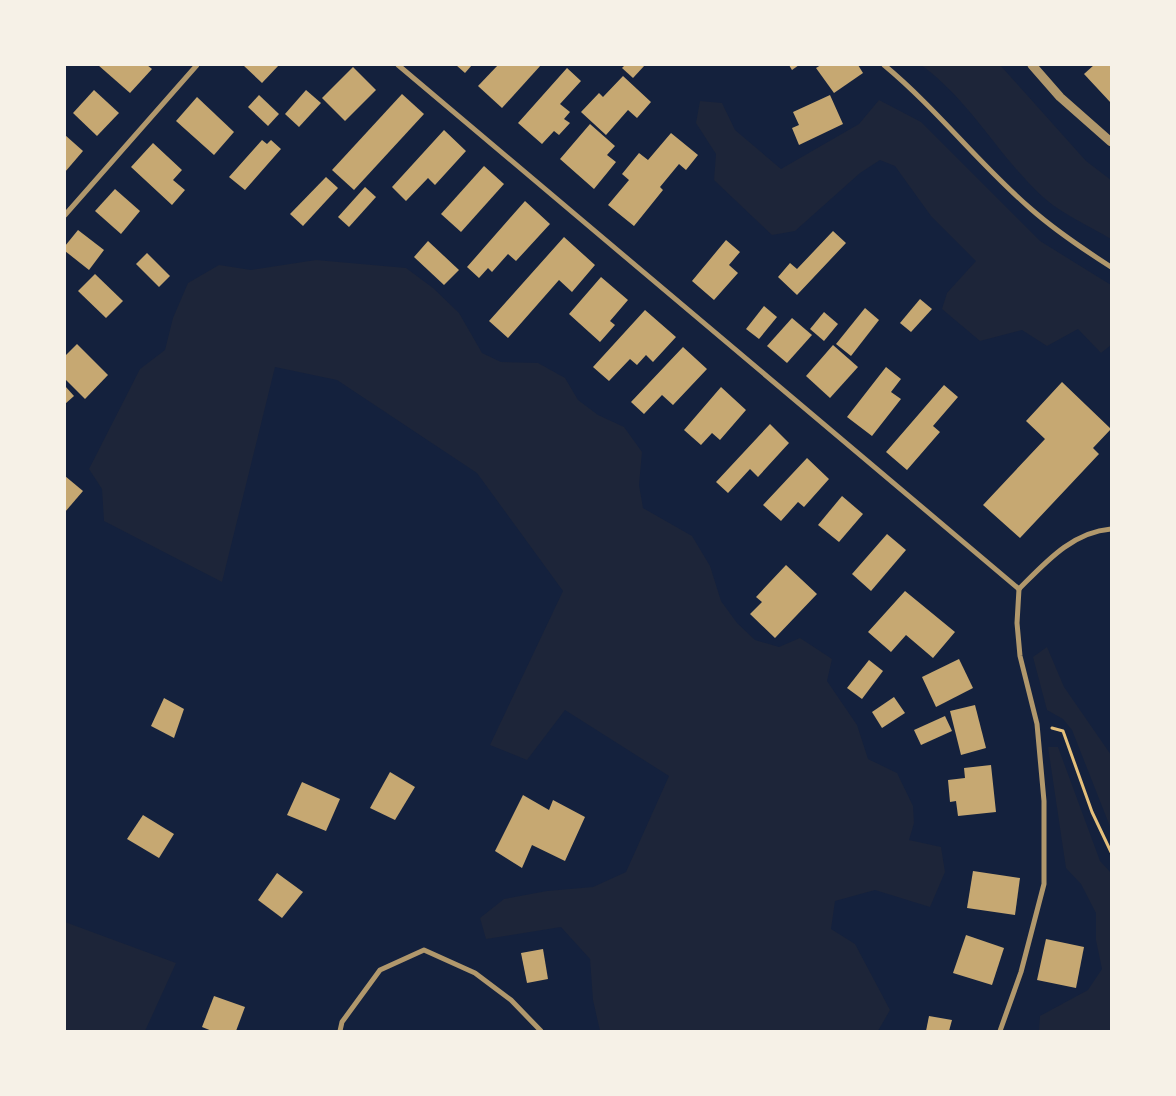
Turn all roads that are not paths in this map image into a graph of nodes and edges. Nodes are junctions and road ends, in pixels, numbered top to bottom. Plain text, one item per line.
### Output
1 (197, 65) edge
2 (398, 65) edge
3 (884, 65) edge
4 (1032, 65) edge
5 (1111, 142) edge
6 (65, 215) edge
7 (1111, 268) edge
8 (1111, 529) edge
9 (1019, 589) junction
10 (340, 1031) edge
11 (541, 1031) edge
12 (1000, 1031) edge

1 - 6 street
2 - 9 street
3 - 7 street
4 - 5 street
8 - 9 street
9 - 12 street
10 - 11 street

